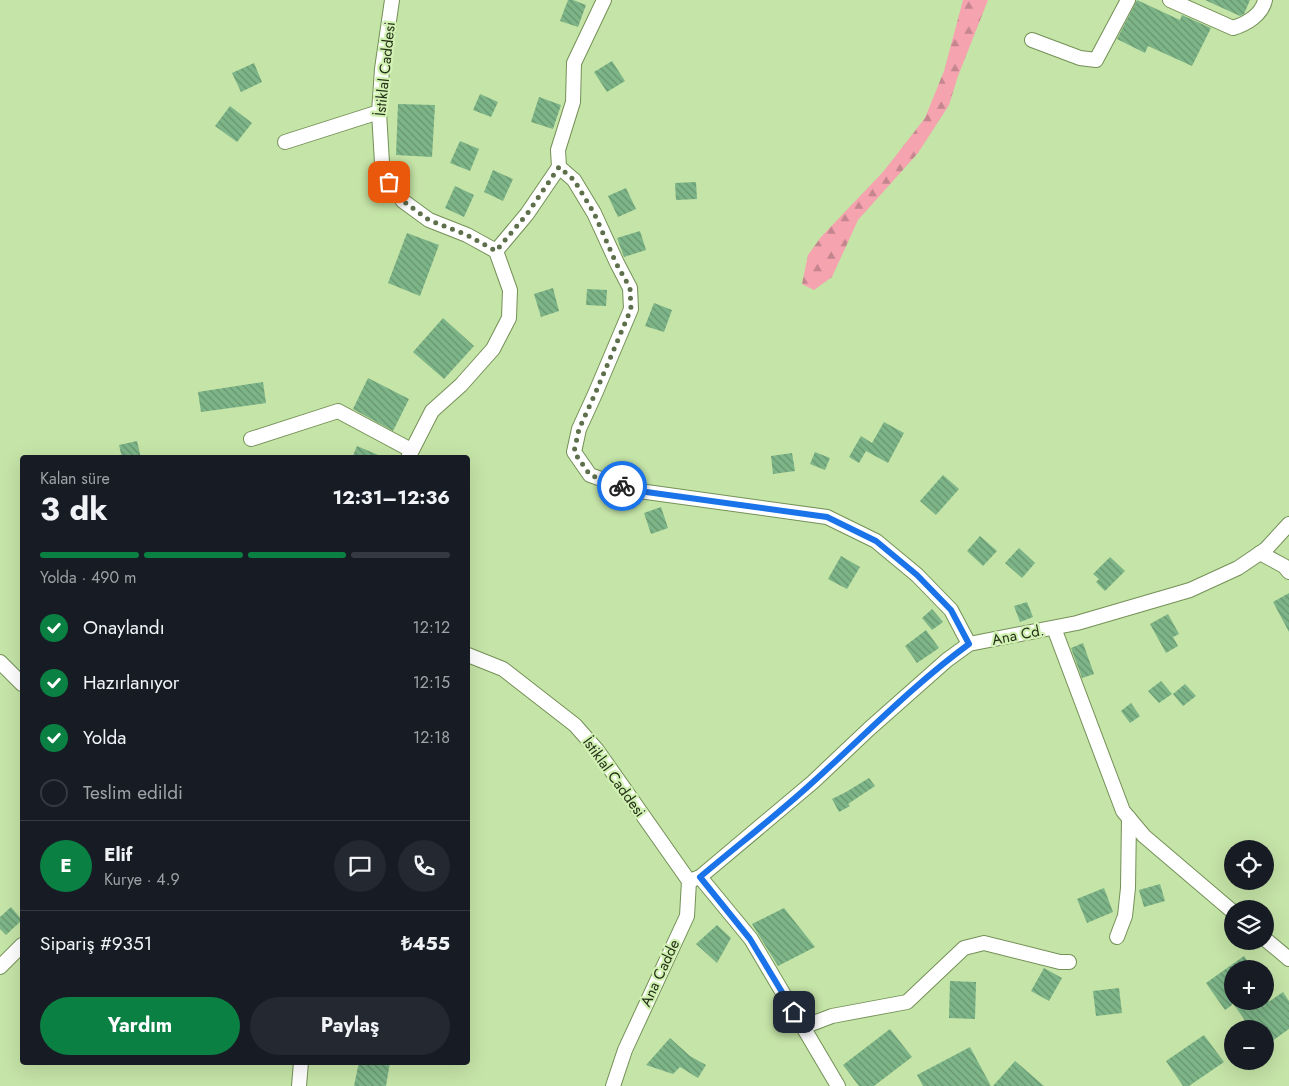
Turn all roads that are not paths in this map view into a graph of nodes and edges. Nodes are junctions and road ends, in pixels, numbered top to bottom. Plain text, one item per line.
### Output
1 (392, 0) edge
2 (604, 0) edge
3 (1128, 0) edge
4 (1170, 0) edge
5 (1265, 0) edge
6 (1032, 40) dead end
7 (378, 112) junction
8 (285, 142) dead end
9 (559, 167) junction
10 (496, 251) junction
11 (251, 438) dead end
12 (409, 454) edge
13 (1289, 524) edge
14 (1260, 553) junction
15 (1289, 572) edge
16 (1054, 628) junction
17 (969, 644) junction
18 (470, 657) edge
19 (0, 662) edge
20 (20, 682) edge
21 (1129, 818) junction
22 (695, 879) junction
23 (1224, 904) edge
24 (1117, 937) dead end
25 (1274, 946) edge
26 (20, 947) edge
27 (1289, 959) edge
28 (1069, 962) dead end
29 (0, 966) edge
30 (803, 1027) junction
31 (301, 1065) edge
32 (299, 1086) edge
33 (613, 1086) edge
34 (838, 1086) edge

1 - 7 street, İstiklal Caddesi
2 - 9 street
3 - 6 street
4 - 5 street
7 - 8 street
7 - 10 street, İstiklal Caddesi
9 - 10 street
9 - 17 street
10 - 12 street
11 - 12 street
13 - 14 street, Ana Cd.
14 - 15 street
14 - 16 street, Ana Cd.
16 - 17 street, Ana Cd.
16 - 21 street
17 - 22 street, Ana Cd.
18 - 22 street, İstiklal Caddesi
19 - 20 street
21 - 23 street
21 - 24 street
22 - 30 street
22 - 33 street, Ana Cadde
25 - 27 street
26 - 29 street
28 - 30 street
30 - 34 street
31 - 32 street

